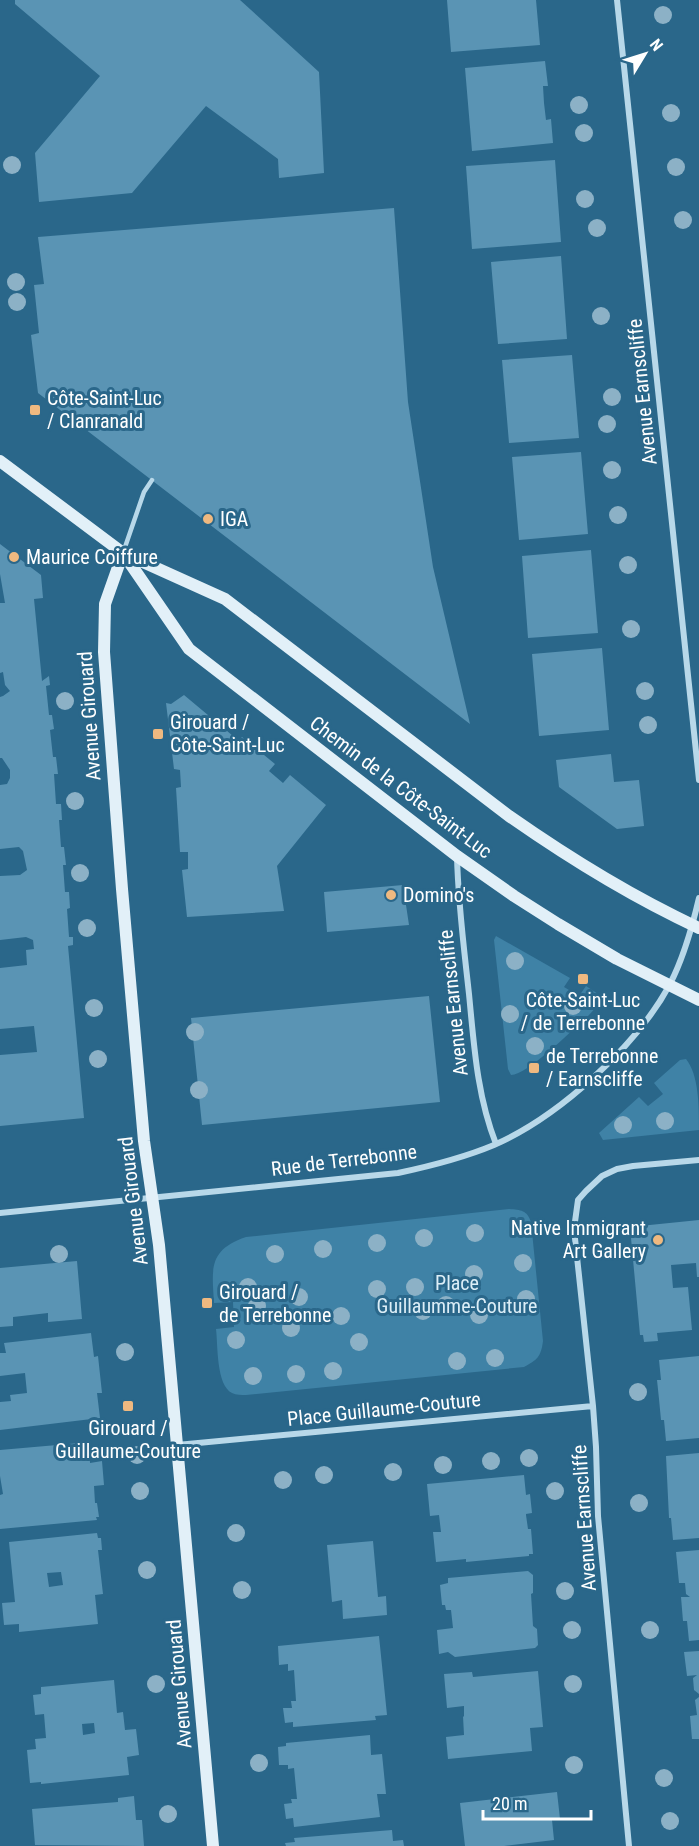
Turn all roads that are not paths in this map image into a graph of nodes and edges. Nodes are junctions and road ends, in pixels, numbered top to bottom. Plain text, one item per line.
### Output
1 (617, 0) edge
2 (0, 461) edge
3 (152, 480) dead end
4 (123, 554) junction
5 (699, 780) edge
6 (457, 856) junction
7 (699, 898) edge
8 (696, 927) edge
9 (669, 986) junction
10 (699, 1000) edge
11 (496, 1144) junction
12 (699, 1161) edge
13 (152, 1198) junction
14 (0, 1213) edge
15 (593, 1406) junction
16 (177, 1445) junction
17 (213, 1846) edge
18 (629, 1846) edge

1 - 5 street, Avenue Earnscliffe
2 - 4 main road, Chemin de la Côte-Saint-Luc
3 - 4 lane
4 - 6 main road, Chemin de la Côte-Saint-Luc
4 - 8 main road, Chemin de la Côte-Saint-Luc
4 - 13 main road, Avenue Girouard
6 - 9 main road, Chemin de la Côte-Saint-Luc
6 - 11 street, Avenue Earnscliffe
7 - 8 street
8 - 9 street, Rue de Terrebonne
9 - 10 main road, Chemin de la Côte-Saint-Luc
9 - 11 street, Rue de Terrebonne
11 - 13 street, Rue de Terrebonne
12 - 15 street, Avenue Earnscliffe
13 - 14 street, Rue de Terrebonne
13 - 16 main road, Avenue Girouard
15 - 16 street, Place Guillaume-Couture
15 - 18 street, Avenue Earnscliffe
16 - 17 main road, Avenue Girouard

